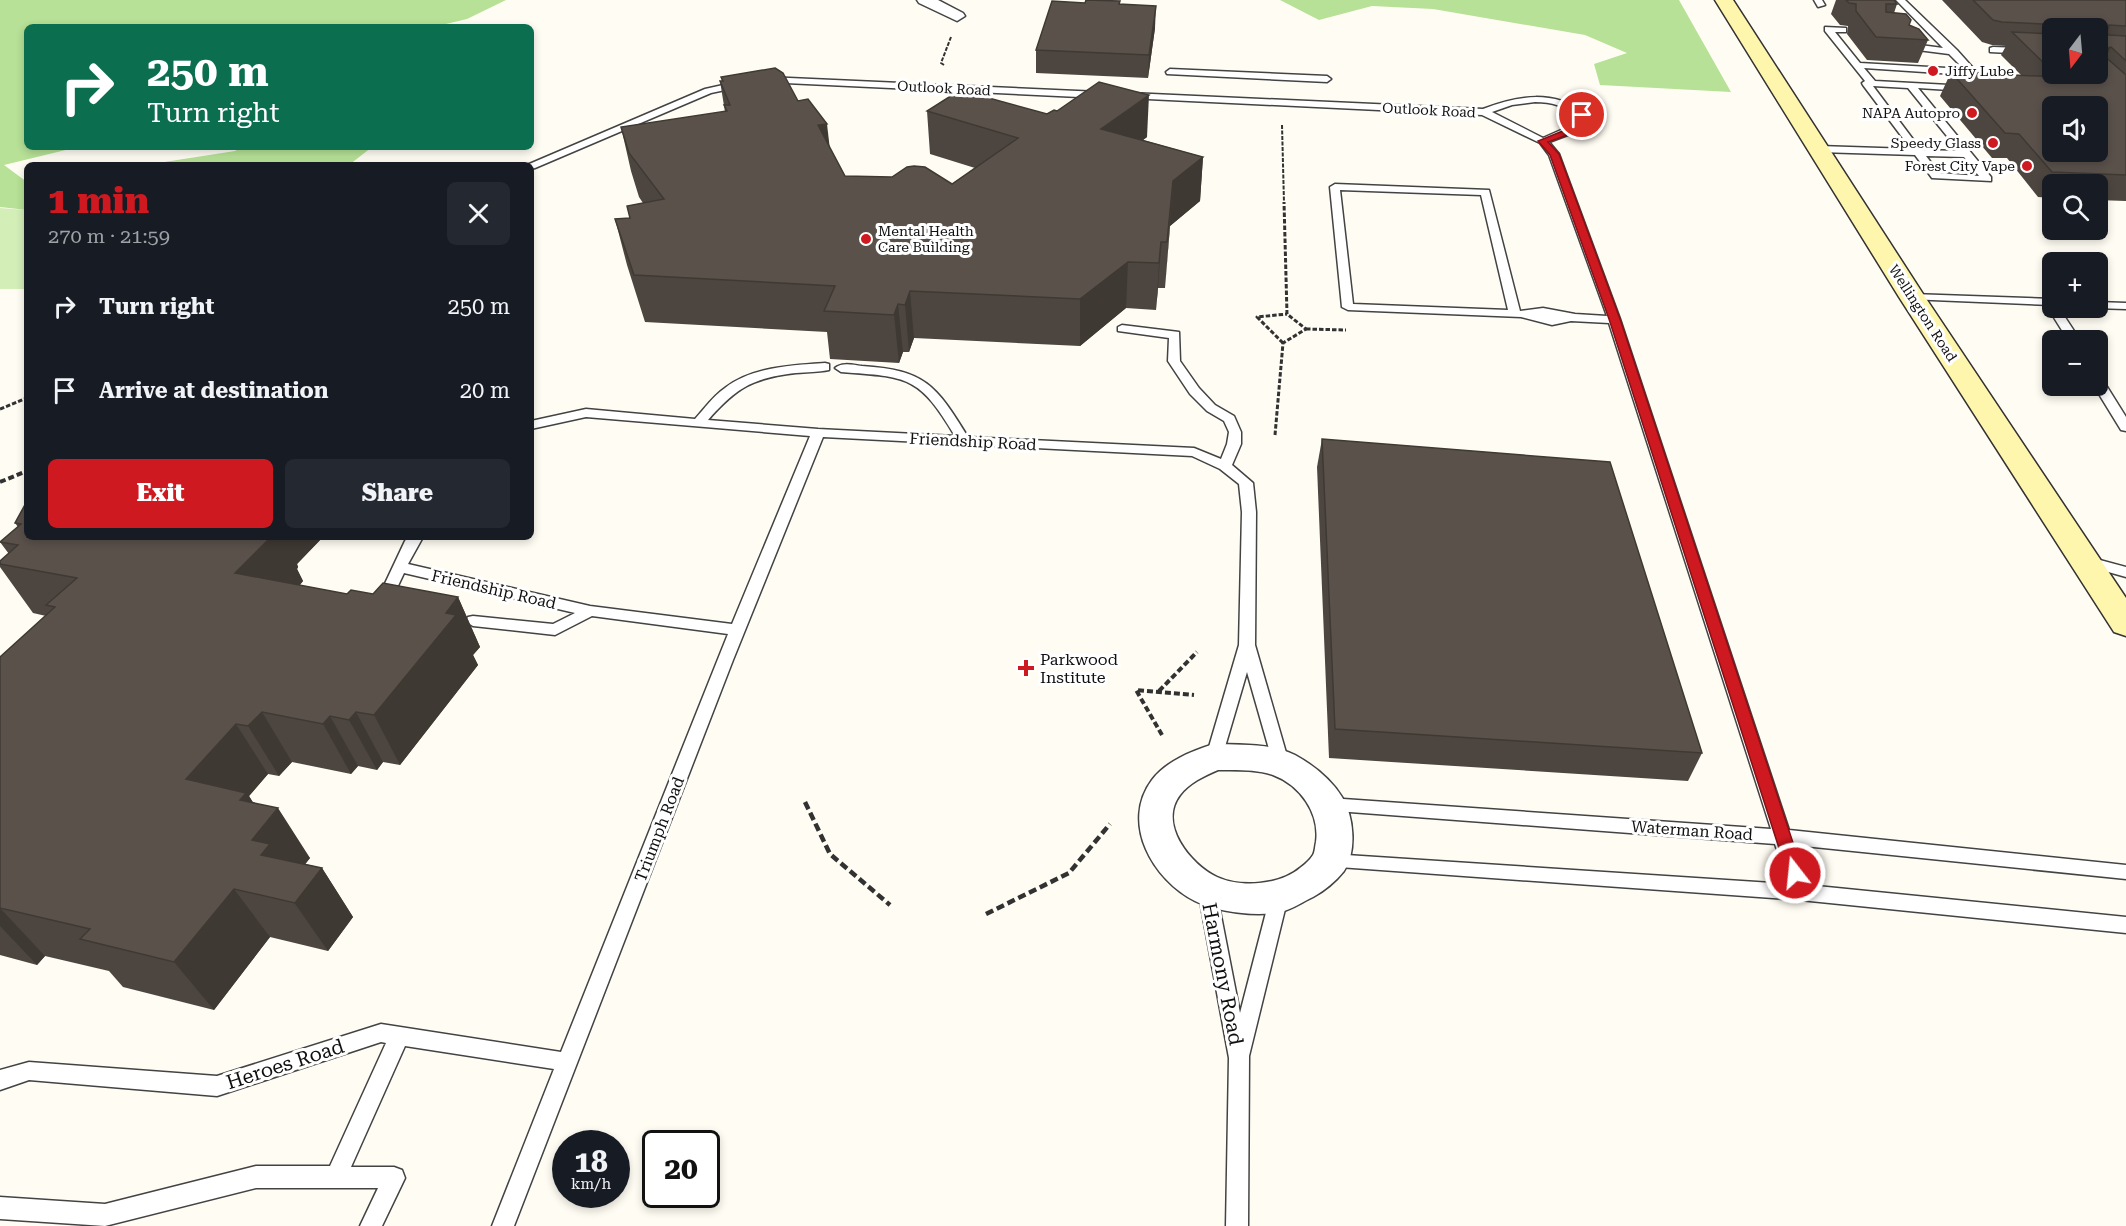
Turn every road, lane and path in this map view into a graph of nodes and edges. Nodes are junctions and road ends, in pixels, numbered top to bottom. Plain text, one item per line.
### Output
1 (925, 0) edge
2 (1724, 0) edge
3 (1900, 0) edge
4 (957, 16) dead end
5 (1843, 30) dead end
6 (1914, 33) edge
7 (1935, 34) junction
8 (952, 36) dead end
9 (1843, 48) junction
10 (1858, 48) dead end
11 (1908, 50) edge
12 (1994, 50) dead end
13 (1954, 52) junction
14 (2042, 52) edge
15 (1859, 67) junction
16 (949, 68) dead end
17 (1912, 69) junction
18 (1170, 72) dead end
19 (1972, 72) junction
20 (1245, 75) junction
21 (1327, 79) dead end
22 (1872, 83) junction
23 (1911, 85) junction
24 (1106, 95) edge
25 (1118, 96) edge
26 (1248, 102) junction
27 (1484, 112) junction
28 (1281, 115) dead end
29 (1543, 141) junction
30 (1819, 150) junction
31 (1919, 153) junction
32 (1967, 154) junction
33 (534, 165) edge
34 (1912, 297) junction
35 (2042, 304) edge
36 (2108, 305) edge
37 (2126, 306) edge
38 (1519, 314) junction
39 (1287, 315) junction
40 (1614, 319) junction
41 (1122, 329) dead end
42 (1283, 343) junction
43 (825, 367) dead end
44 (841, 368) dead end
45 (2107, 396) edge
46 (24, 399) edge
47 (0, 410) edge
48 (699, 422) junction
49 (534, 424) edge
50 (2126, 427) edge
51 (818, 433) junction
52 (1275, 435) dead end
53 (963, 440) junction
54 (1225, 466) junction
55 (24, 472) edge
56 (0, 482) edge
57 (413, 540) edge
58 (2085, 561) junction
59 (399, 567) junction
60 (2126, 572) edge
61 (412, 604) edge
62 (590, 611) junction
63 (473, 621) dead end
64 (2126, 624) edge
65 (737, 630) junction
66 (1247, 645) junction
67 (1197, 652) dead end
68 (1159, 692) junction
69 (1194, 695) dead end
70 (1162, 735) dead end
71 (1214, 758) junction
72 (1281, 763) junction
73 (805, 802) dead end
74 (1329, 805) junction
75 (1110, 824) dead end
76 (1784, 837) junction
77 (1330, 861) junction
78 (2126, 872) edge
79 (1207, 890) junction
80 (1800, 891) junction
81 (1279, 897) junction
82 (890, 905) dead end
83 (986, 914) dead end
84 (2126, 925) edge
85 (399, 1036) junction
86 (1239, 1058) junction
87 (568, 1062) junction
88 (0, 1080) edge
89 (336, 1177) junction
90 (0, 1208) edge
91 (371, 1226) edge
92 (503, 1226) edge
93 (1237, 1226) edge

1 - 4 street
2 - 30 main road, Wellington Road
3 - 7 lane
5 - 9 lane
6 - 7 lane
7 - 13 lane
8 - 16 path
9 - 10 lane
9 - 15 lane
11 - 13 lane
12 - 14 lane
13 - 19 lane
15 - 17 lane
15 - 17 lane
15 - 22 lane
17 - 19 lane
18 - 20 lane
19 - 23 lane
20 - 21 lane
20 - 26 lane
22 - 23 lane
22 - 31 lane
23 - 32 lane
24 - 33 lane, Outlook Road
25 - 26 lane, Outlook Road
26 - 27 lane, Outlook Road
27 - 29 lane, Outlook Road
27 - 29 lane
28 - 39 path
29 - 40 lane
30 - 31 lane
30 - 34 main road, Wellington Road
31 - 32 lane
31 - 32 lane
34 - 35 lane
34 - 58 main road, Wellington Road
36 - 37 lane
38 - 38 lane
38 - 40 lane
39 - 42 path
39 - 42 path
40 - 76 lane
41 - 54 lane
42 - 52 path
43 - 48 lane
44 - 53 lane
45 - 50 lane
46 - 47 path
48 - 49 lane, Friendship Road
48 - 51 lane, Friendship Road
51 - 53 lane, Friendship Road
51 - 65 lane, Triumph Road
53 - 54 lane, Friendship Road
54 - 66 lane, Friendship Road
55 - 56 path
57 - 59 lane
58 - 60 lane
58 - 64 main road, Wellington Road
59 - 61 lane
59 - 62 lane, Friendship Road
62 - 63 lane, Friendship Road
62 - 65 lane, Friendship Road
65 - 87 lane, Triumph Road
66 - 71 lane, Friendship Road
66 - 72 lane, Friendship Road
67 - 68 path
68 - 69 path
68 - 70 path
71 - 72 street
71 - 79 street
72 - 74 street
73 - 82 path
74 - 76 lane, Waterman Road
74 - 77 street
75 - 83 path
76 - 78 lane, Waterman Road
76 - 80 lane
77 - 80 lane
77 - 81 street
79 - 81 street
79 - 86 lane, Harmony Road
80 - 84 lane
81 - 86 lane, Harmony Road
85 - 87 lane, Heroes Road
85 - 88 lane, Heroes Road
85 - 89 lane
86 - 93 lane, Harmony Road
87 - 92 lane, Triumph Road
89 - 90 lane
89 - 91 lane

